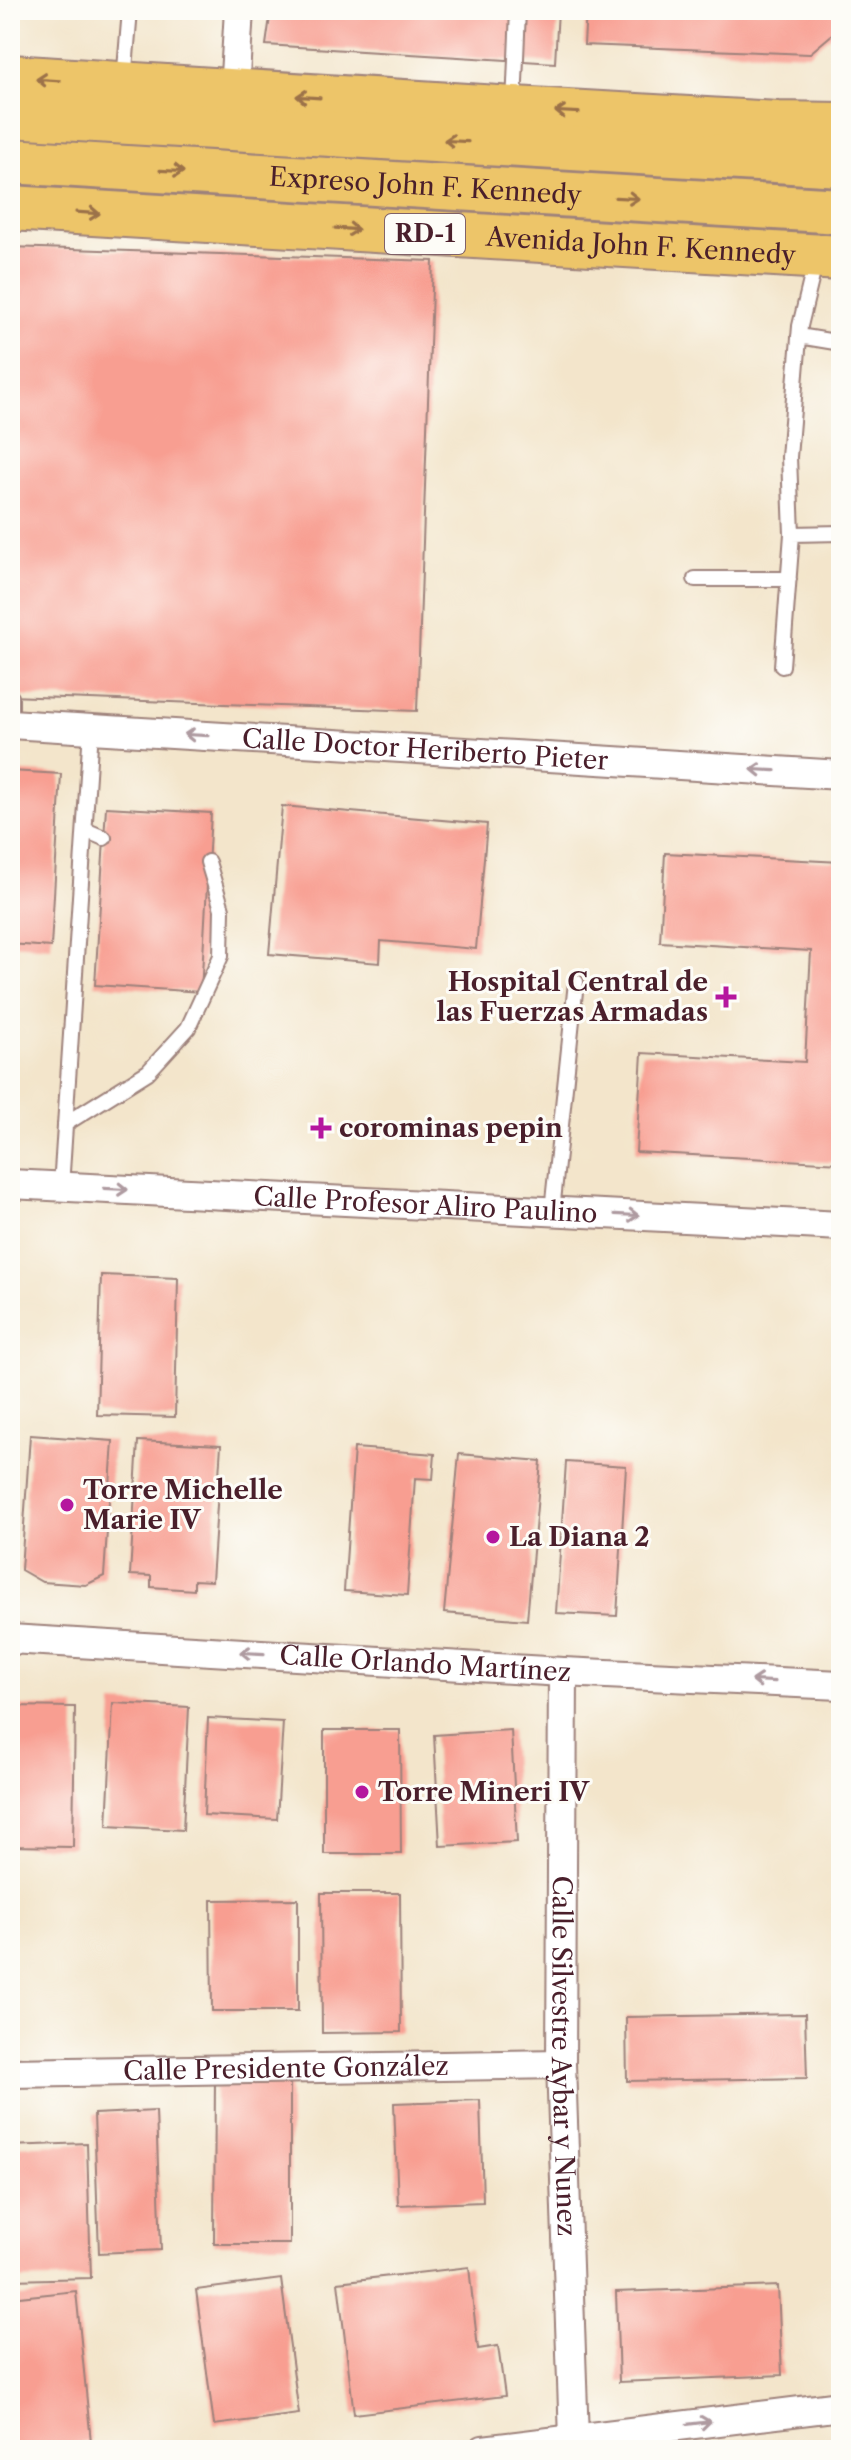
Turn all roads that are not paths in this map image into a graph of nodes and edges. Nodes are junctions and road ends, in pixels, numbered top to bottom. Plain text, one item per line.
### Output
1 (130, 10) edge
2 (239, 10) edge
3 (518, 10) edge
4 (10, 77) edge
5 (124, 85) junction
6 (234, 92) junction
7 (841, 92) edge
8 (514, 109) junction
9 (10, 115) edge
10 (628, 116) junction
11 (778, 124) junction
12 (841, 125) edge
13 (841, 148) edge
14 (10, 161) edge
15 (841, 164) edge
16 (10, 208) edge
17 (841, 211) edge
18 (841, 235) edge
19 (625, 246) junction
20 (831, 272) edge
21 (799, 336) junction
22 (841, 343) edge
23 (841, 533) edge
24 (792, 534) junction
25 (695, 579) dead end
26 (789, 579) junction
27 (782, 666) dead end
28 (11, 715) edge
29 (91, 729) junction
30 (841, 775) edge
31 (85, 830) junction
32 (104, 838) dead end
33 (208, 862) dead end
34 (576, 982) dead end
35 (65, 1124) junction
36 (10, 1184) edge
37 (61, 1187) junction
38 (552, 1211) junction
39 (841, 1226) edge
40 (10, 1639) edge
41 (563, 1672) junction
42 (841, 1685) edge
43 (561, 2064) junction
44 (10, 2073) edge
45 (841, 2406) edge
46 (574, 2439) junction
47 (483, 2450) edge

1 - 5 lane
2 - 6 street
3 - 8 lane
5 -> 4 main road
5 - 6 main road
8 -> 6 main road
7 - 11 main road
10 -> 8 main road
15 -> 9 main road, Expreso John F. Kennedy
10 - 11 main road
10 - 13 main road
11 - 12 main road
14 -> 17 main road, Expreso John F. Kennedy / RD-1
16 -> 19 main road, Avenida John F. Kennedy / RD-1
18 - 19 main road
19 - 20 main road, Avenida John F. Kennedy / RD-1
20 - 21 lane
21 - 22 lane
21 - 24 lane
23 - 24 lane
24 - 26 lane
25 - 26 lane
26 - 27 lane
28 - 29 street, Calle Doctor Heriberto Pieter
30 -> 29 street, Calle Doctor Heriberto Pieter
29 - 31 lane
31 - 32 lane
31 - 35 lane
33 - 35 lane
34 - 38 lane
35 - 37 lane
36 - 37 street, Calle Profesor Aliro Paulino
37 -> 38 street, Calle Profesor Aliro Paulino
38 -> 39 street, Calle Profesor Aliro Paulino
41 -> 40 street, Calle Orlando Martínez
42 -> 41 street, Calle Orlando Martínez
41 - 43 street, Calle Silvestre Aybar y Nunez
43 - 44 street, Calle Presidente González
43 - 46 street, Calle Silvestre Aybar y Nunez
46 -> 45 street
46 - 47 street

